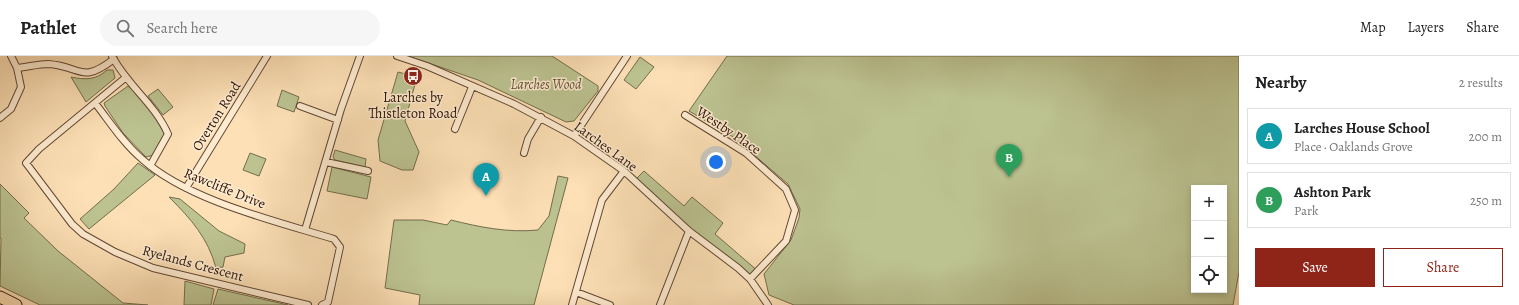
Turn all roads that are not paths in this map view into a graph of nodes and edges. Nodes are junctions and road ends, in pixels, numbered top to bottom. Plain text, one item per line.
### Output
1 (11, 56) edge
2 (267, 56) edge
3 (360, 56) edge
4 (397, 56) edge
5 (627, 56) edge
6 (113, 57) edge
7 (17, 68) junction
8 (125, 78) junction
9 (472, 87) junction
10 (95, 103) junction
11 (300, 106) dead end
12 (685, 115) dead end
13 (541, 117) junction
14 (0, 118) edge
15 (338, 120) junction
16 (455, 129) dead end
17 (574, 136) junction
18 (524, 153) dead end
19 (326, 162) junction
20 (150, 166) junction
21 (368, 171) dead end
22 (624, 171) junction
23 (186, 188) junction
24 (305, 230) junction
25 (690, 231) junction
26 (750, 279) junction
27 (576, 292) junction
28 (0, 297) edge
29 (16, 305) edge
30 (308, 305) edge
31 (322, 305) edge
32 (572, 305) edge
33 (610, 305) edge
34 (660, 305) edge
35 (768, 305) edge

1 - 7 street
2 - 23 street, Overton Road
3 - 15 street
4 - 9 street, Larches Lane
5 - 17 street
6 - 7 street
6 - 8 street
7 - 14 street
8 - 10 street, Ryelands Crescent
8 - 20 street
9 - 13 street, Larches Lane
9 - 16 street
10 - 20 street, Rawcliffe Drive
10 - 30 street, Ryelands Crescent
11 - 15 street
12 - 26 street, Westby Place
13 - 17 street, Larches Lane
13 - 18 street
15 - 19 street
17 - 22 street, Larches Lane
19 - 21 street
19 - 24 street
20 - 23 street, Rawcliffe Drive
22 - 25 street, Larches Lane
22 - 27 street
23 - 24 street, Rawcliffe Drive
24 - 31 street
25 - 26 street, Larches Lane
25 - 34 street
26 - 35 street, Larches Lane
27 - 32 street
27 - 33 street
28 - 29 highway

